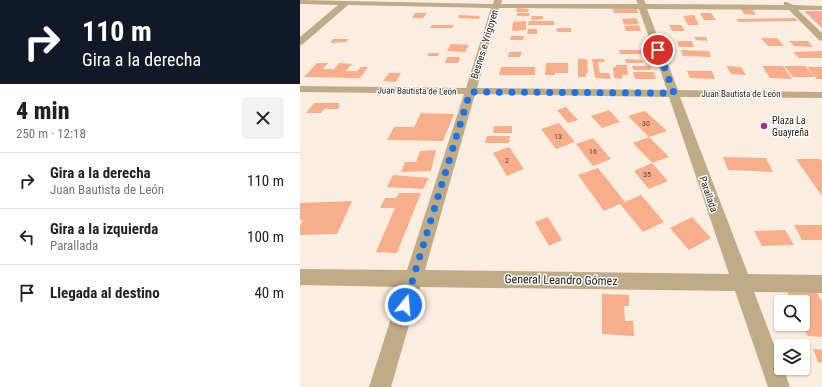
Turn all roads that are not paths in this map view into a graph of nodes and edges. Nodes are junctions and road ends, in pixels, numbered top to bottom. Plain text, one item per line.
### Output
1 (783, 0) edge
2 (300, 2) edge
3 (347, 2) edge
4 (497, 3) edge
5 (641, 3) edge
6 (790, 7) junction
7 (822, 8) edge
8 (822, 38) edge
9 (300, 42) edge
10 (300, 89) edge
11 (470, 92) junction
12 (674, 93) junction
13 (822, 94) edge
14 (300, 276) edge
15 (414, 278) junction
16 (740, 283) junction
17 (822, 284) edge
18 (380, 387) edge
19 (779, 387) edge

1 - 6 street
2 - 3 street
3 - 4 street
3 - 9 street
4 - 5 street
4 - 11 street, Besnes e Yrigoyen
5 - 6 street
5 - 12 street, Parallada
6 - 7 street
6 - 8 street
10 - 11 street, Juan Bautista de León
11 - 12 street, Juan Bautista de León
11 - 15 street, Besnes e Yrigoyen
12 - 13 street, Juan Bautista de León
12 - 16 street, Parallada
14 - 15 street, General Leandro Gómez
15 - 16 street, General Leandro Gómez
15 - 18 street, Besnes e Yrigoyen
16 - 17 street, General Leandro Gómez
16 - 19 street, Parallada

